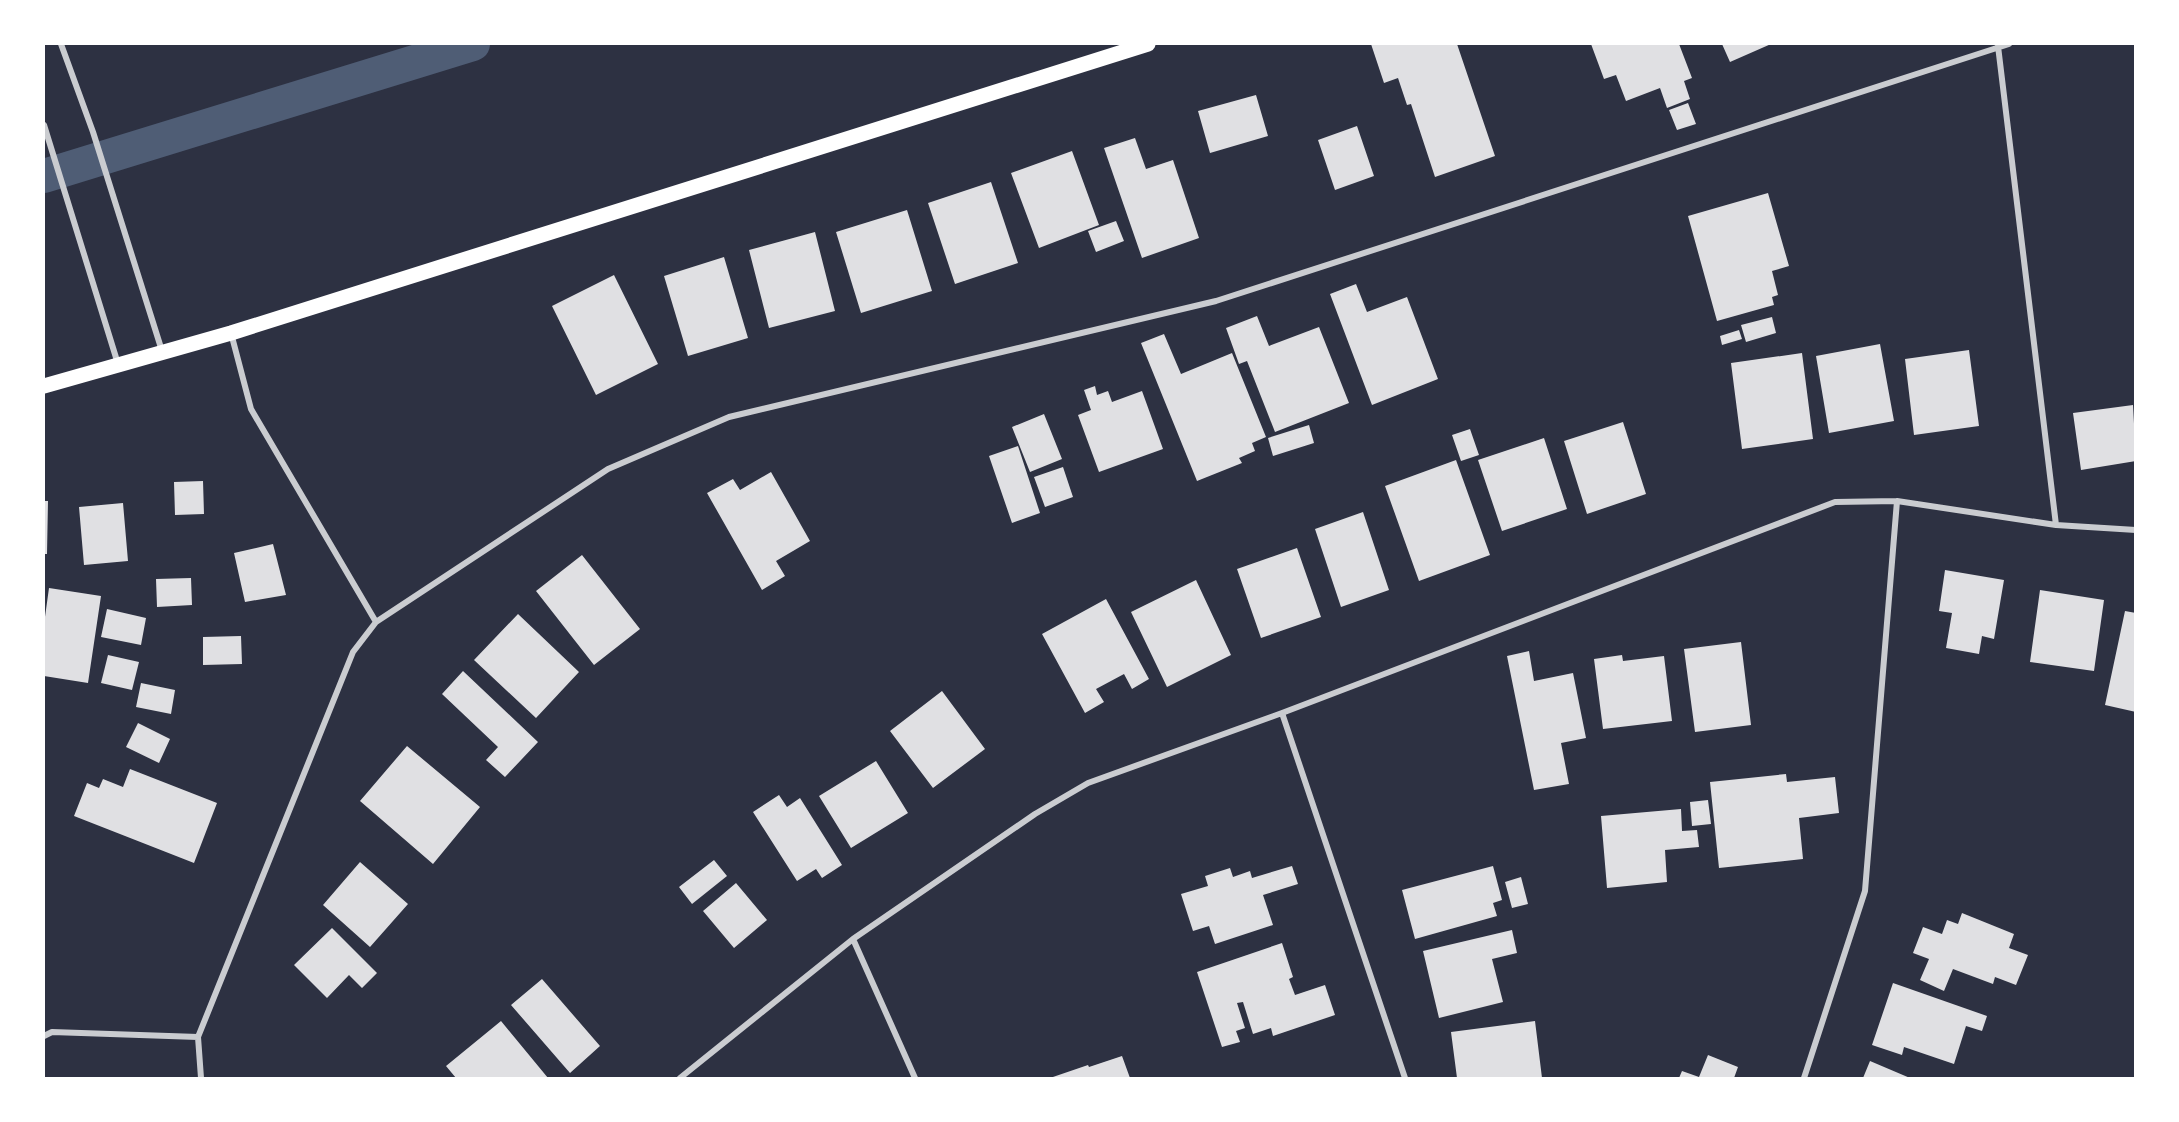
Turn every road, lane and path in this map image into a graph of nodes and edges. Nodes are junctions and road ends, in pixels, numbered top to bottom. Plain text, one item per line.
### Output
1 (61, 44) edge
2 (1148, 44) edge
3 (2009, 44) edge
4 (1998, 46) junction
5 (44, 125) edge
6 (231, 333) junction
7 (162, 351) junction
8 (118, 364) junction
9 (44, 386) edge
10 (1897, 501) junction
11 (2056, 525) junction
12 (2136, 530) edge
13 (376, 622) junction
14 (1282, 712) junction
15 (853, 939) junction
16 (44, 1036) edge
17 (198, 1037) junction
18 (201, 1078) edge
19 (680, 1078) edge
20 (915, 1078) edge
21 (1405, 1078) edge
22 (1803, 1078) edge

1 - 7 street
2 - 6 main road
3 - 4 street
4 - 11 street
4 - 13 street
5 - 8 street
6 - 7 main road
6 - 13 street
7 - 8 main road
8 - 9 main road
10 - 11 street
10 - 14 street
10 - 22 street
11 - 12 street
13 - 17 street
14 - 15 street
14 - 21 street
15 - 19 street
15 - 20 street
16 - 17 street
17 - 18 street

